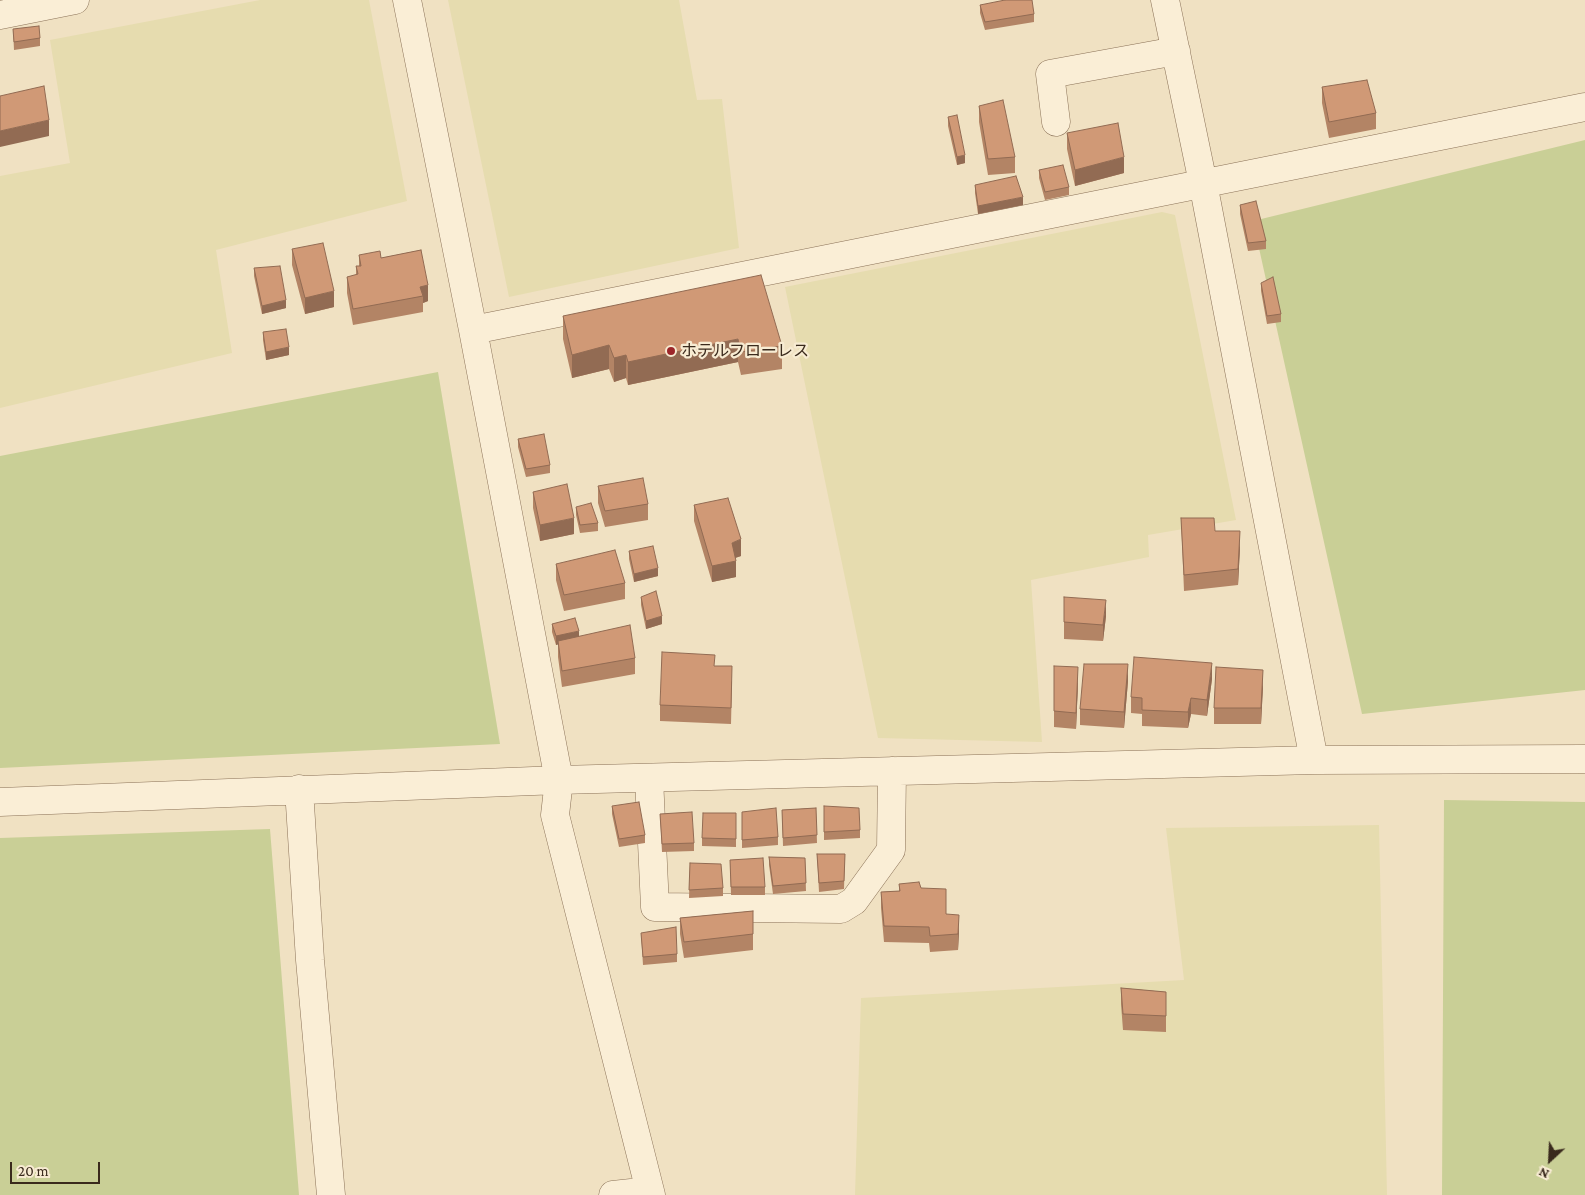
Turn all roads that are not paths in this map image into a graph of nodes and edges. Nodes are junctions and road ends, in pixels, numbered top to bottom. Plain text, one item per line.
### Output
1 (75, 0) edge
2 (407, 0) edge
3 (1165, 0) edge
4 (0, 15) edge
5 (1176, 51) junction
6 (1585, 107) edge
7 (1056, 122) dead end
8 (1203, 182) junction
9 (473, 330) junction
10 (1585, 759) edge
11 (1314, 760) junction
12 (892, 771) junction
13 (648, 778) junction
14 (559, 780) junction
15 (299, 789) junction
16 (0, 802) edge
17 (650, 1193) edge
18 (331, 1195) edge
19 (613, 1195) edge

1 - 4 street
2 - 9 street
3 - 5 street
5 - 7 street
5 - 8 street
6 - 8 street
8 - 9 street
8 - 11 street
9 - 14 street
10 - 11 street
11 - 12 street
12 - 13 street
12 - 13 street
13 - 14 street
14 - 15 street
14 - 17 street
15 - 16 street
15 - 18 street
17 - 19 street

